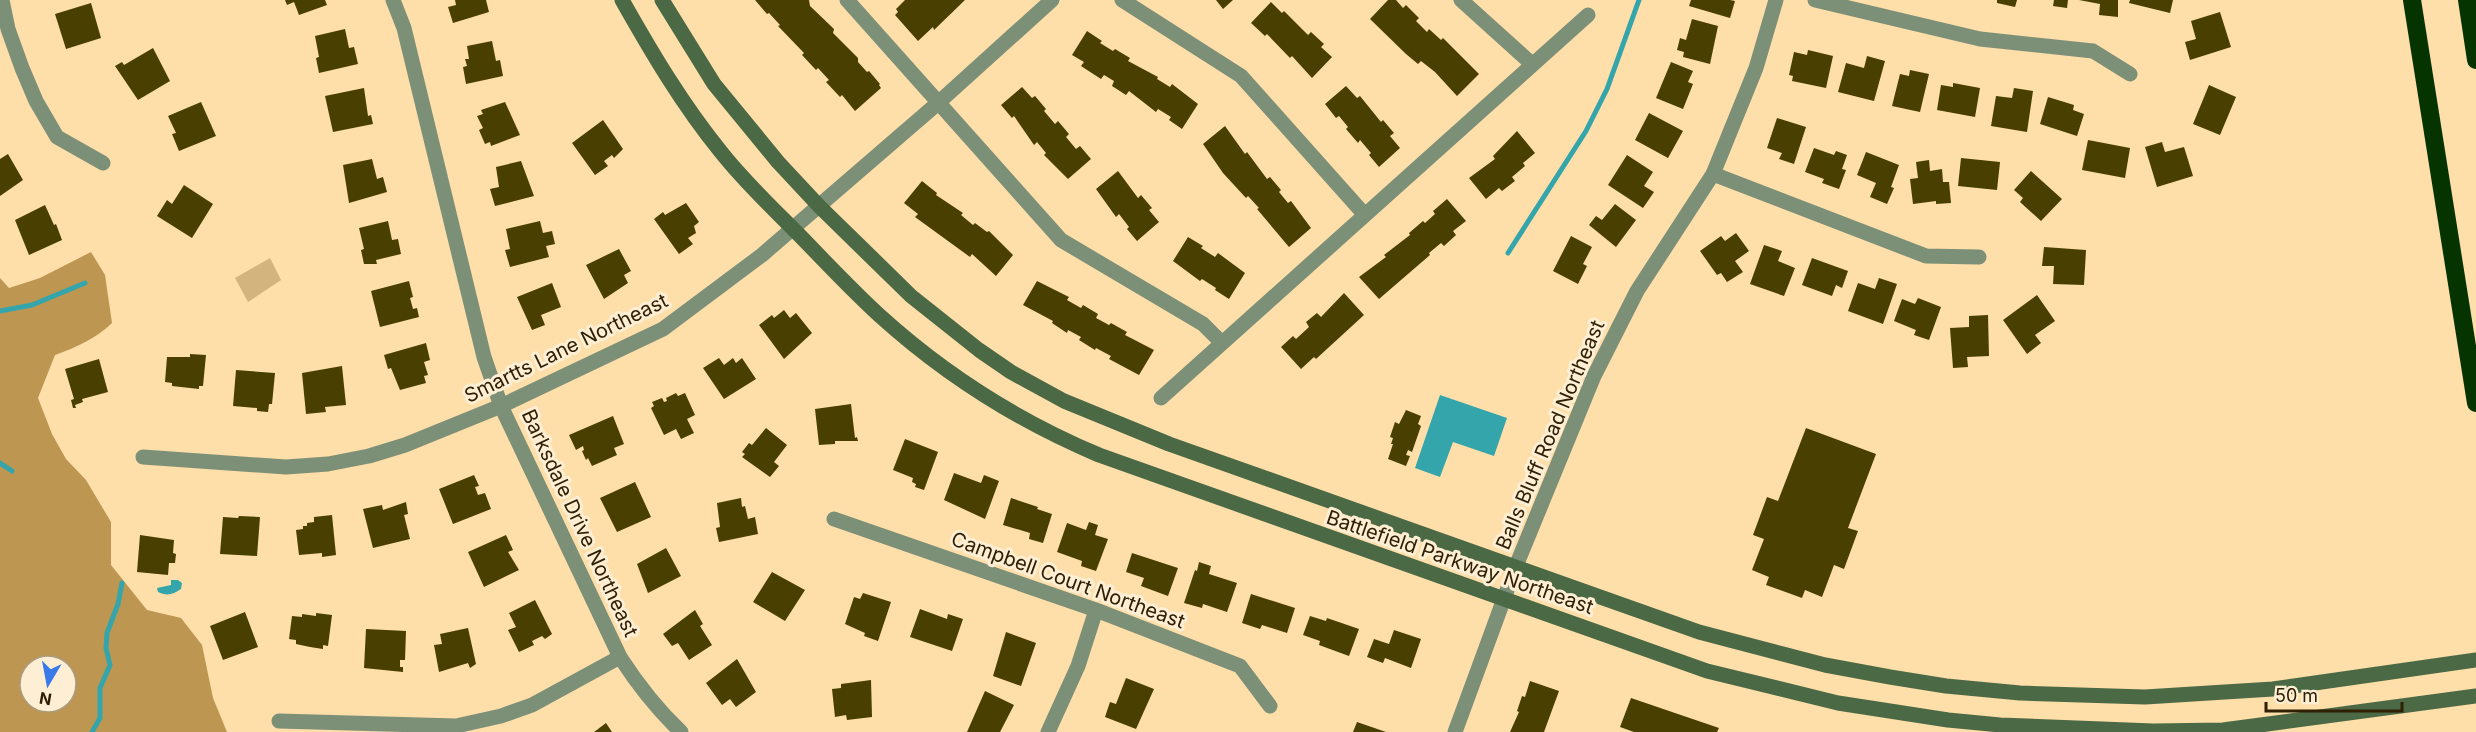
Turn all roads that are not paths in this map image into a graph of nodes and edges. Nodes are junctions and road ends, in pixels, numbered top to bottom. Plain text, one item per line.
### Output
1 (2, 0) edge
2 (393, 0) edge
3 (622, 0) edge
4 (662, 0) edge
5 (1052, 0) edge
6 (1122, 0) edge
7 (1461, 0) edge
8 (1776, 0) edge
9 (1815, 0) edge
10 (2412, 0) edge
11 (2467, 0) edge
12 (853, 2) edge
13 (1588, 15) dead end
14 (2476, 60) edge
15 (1532, 64) junction
16 (2130, 74) dead end
17 (938, 103) junction
18 (103, 163) dead end
19 (1713, 174) junction
20 (819, 206) junction
21 (1364, 214) junction
22 (792, 228) junction
23 (1979, 257) dead end
24 (1222, 343) junction
25 (1161, 398) dead end
26 (2476, 403) edge
27 (501, 406) junction
28 (143, 457) dead end
29 (834, 519) dead end
30 (1516, 566) junction
31 (1503, 599) junction
32 (1096, 610) junction
33 (620, 657) junction
34 (2476, 660) edge
35 (2476, 696) edge
36 (1270, 706) dead end
37 (279, 721) dead end
38 (681, 732) edge
39 (1048, 732) edge
40 (1455, 732) edge

1 - 18 street
2 - 27 street, Barksdale Drive Northeast
3 - 22 main road, Battlefield Parkway Northeast
4 - 20 main road, Battlefield Parkway Northeast
5 - 17 street, Smartts Lane Northeast
6 - 21 street
7 - 15 street
8 - 19 street, Balls Bluff Road Northeast
9 - 16 street
10 - 26 highway
11 - 14 highway
12 - 17 street
13 - 15 street
15 - 21 street
17 - 20 street, Smartts Lane Northeast
17 - 24 street
19 - 23 street
19 - 30 street, Balls Bluff Road Northeast
20 - 22 street, Smartts Lane Northeast
20 - 30 main road, Battlefield Parkway Northeast
21 - 24 street
22 - 27 street, Smartts Lane Northeast
22 - 31 main road, Battlefield Parkway Northeast
24 - 25 street
27 - 28 street, Smartts Lane Northeast
27 - 33 street, Barksdale Drive Northeast
29 - 32 street, Campbell Court Northeast
30 - 31 street, Balls Bluff Road Northeast
30 - 34 main road, Battlefield Parkway Northeast
31 - 35 main road, Battlefield Parkway Northeast
31 - 40 street, Balls Bluff Road Northeast
32 - 36 street, Campbell Court Northeast
32 - 39 street
33 - 37 street
33 - 38 street, Barksdale Drive Northeast

